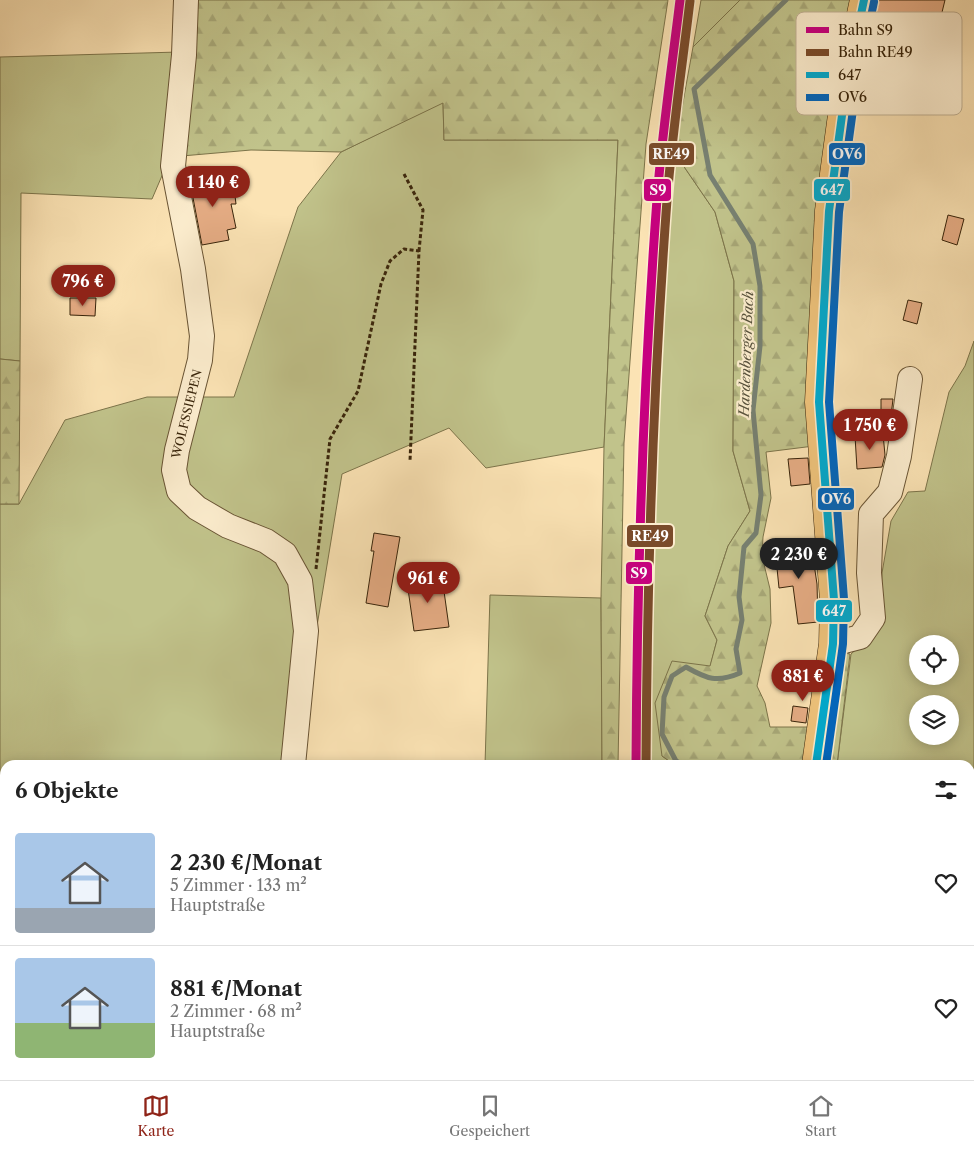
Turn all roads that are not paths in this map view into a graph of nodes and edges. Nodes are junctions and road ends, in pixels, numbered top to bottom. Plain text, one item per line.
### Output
1 (186, 0) edge
2 (842, 115) edge
3 (910, 379) dead end
4 (833, 644) junction
5 (293, 760) edge
6 (817, 760) edge

1 - 5 street, WOLFSSIEPEN
2 - 4 main road
3 - 4 street
4 - 6 main road

